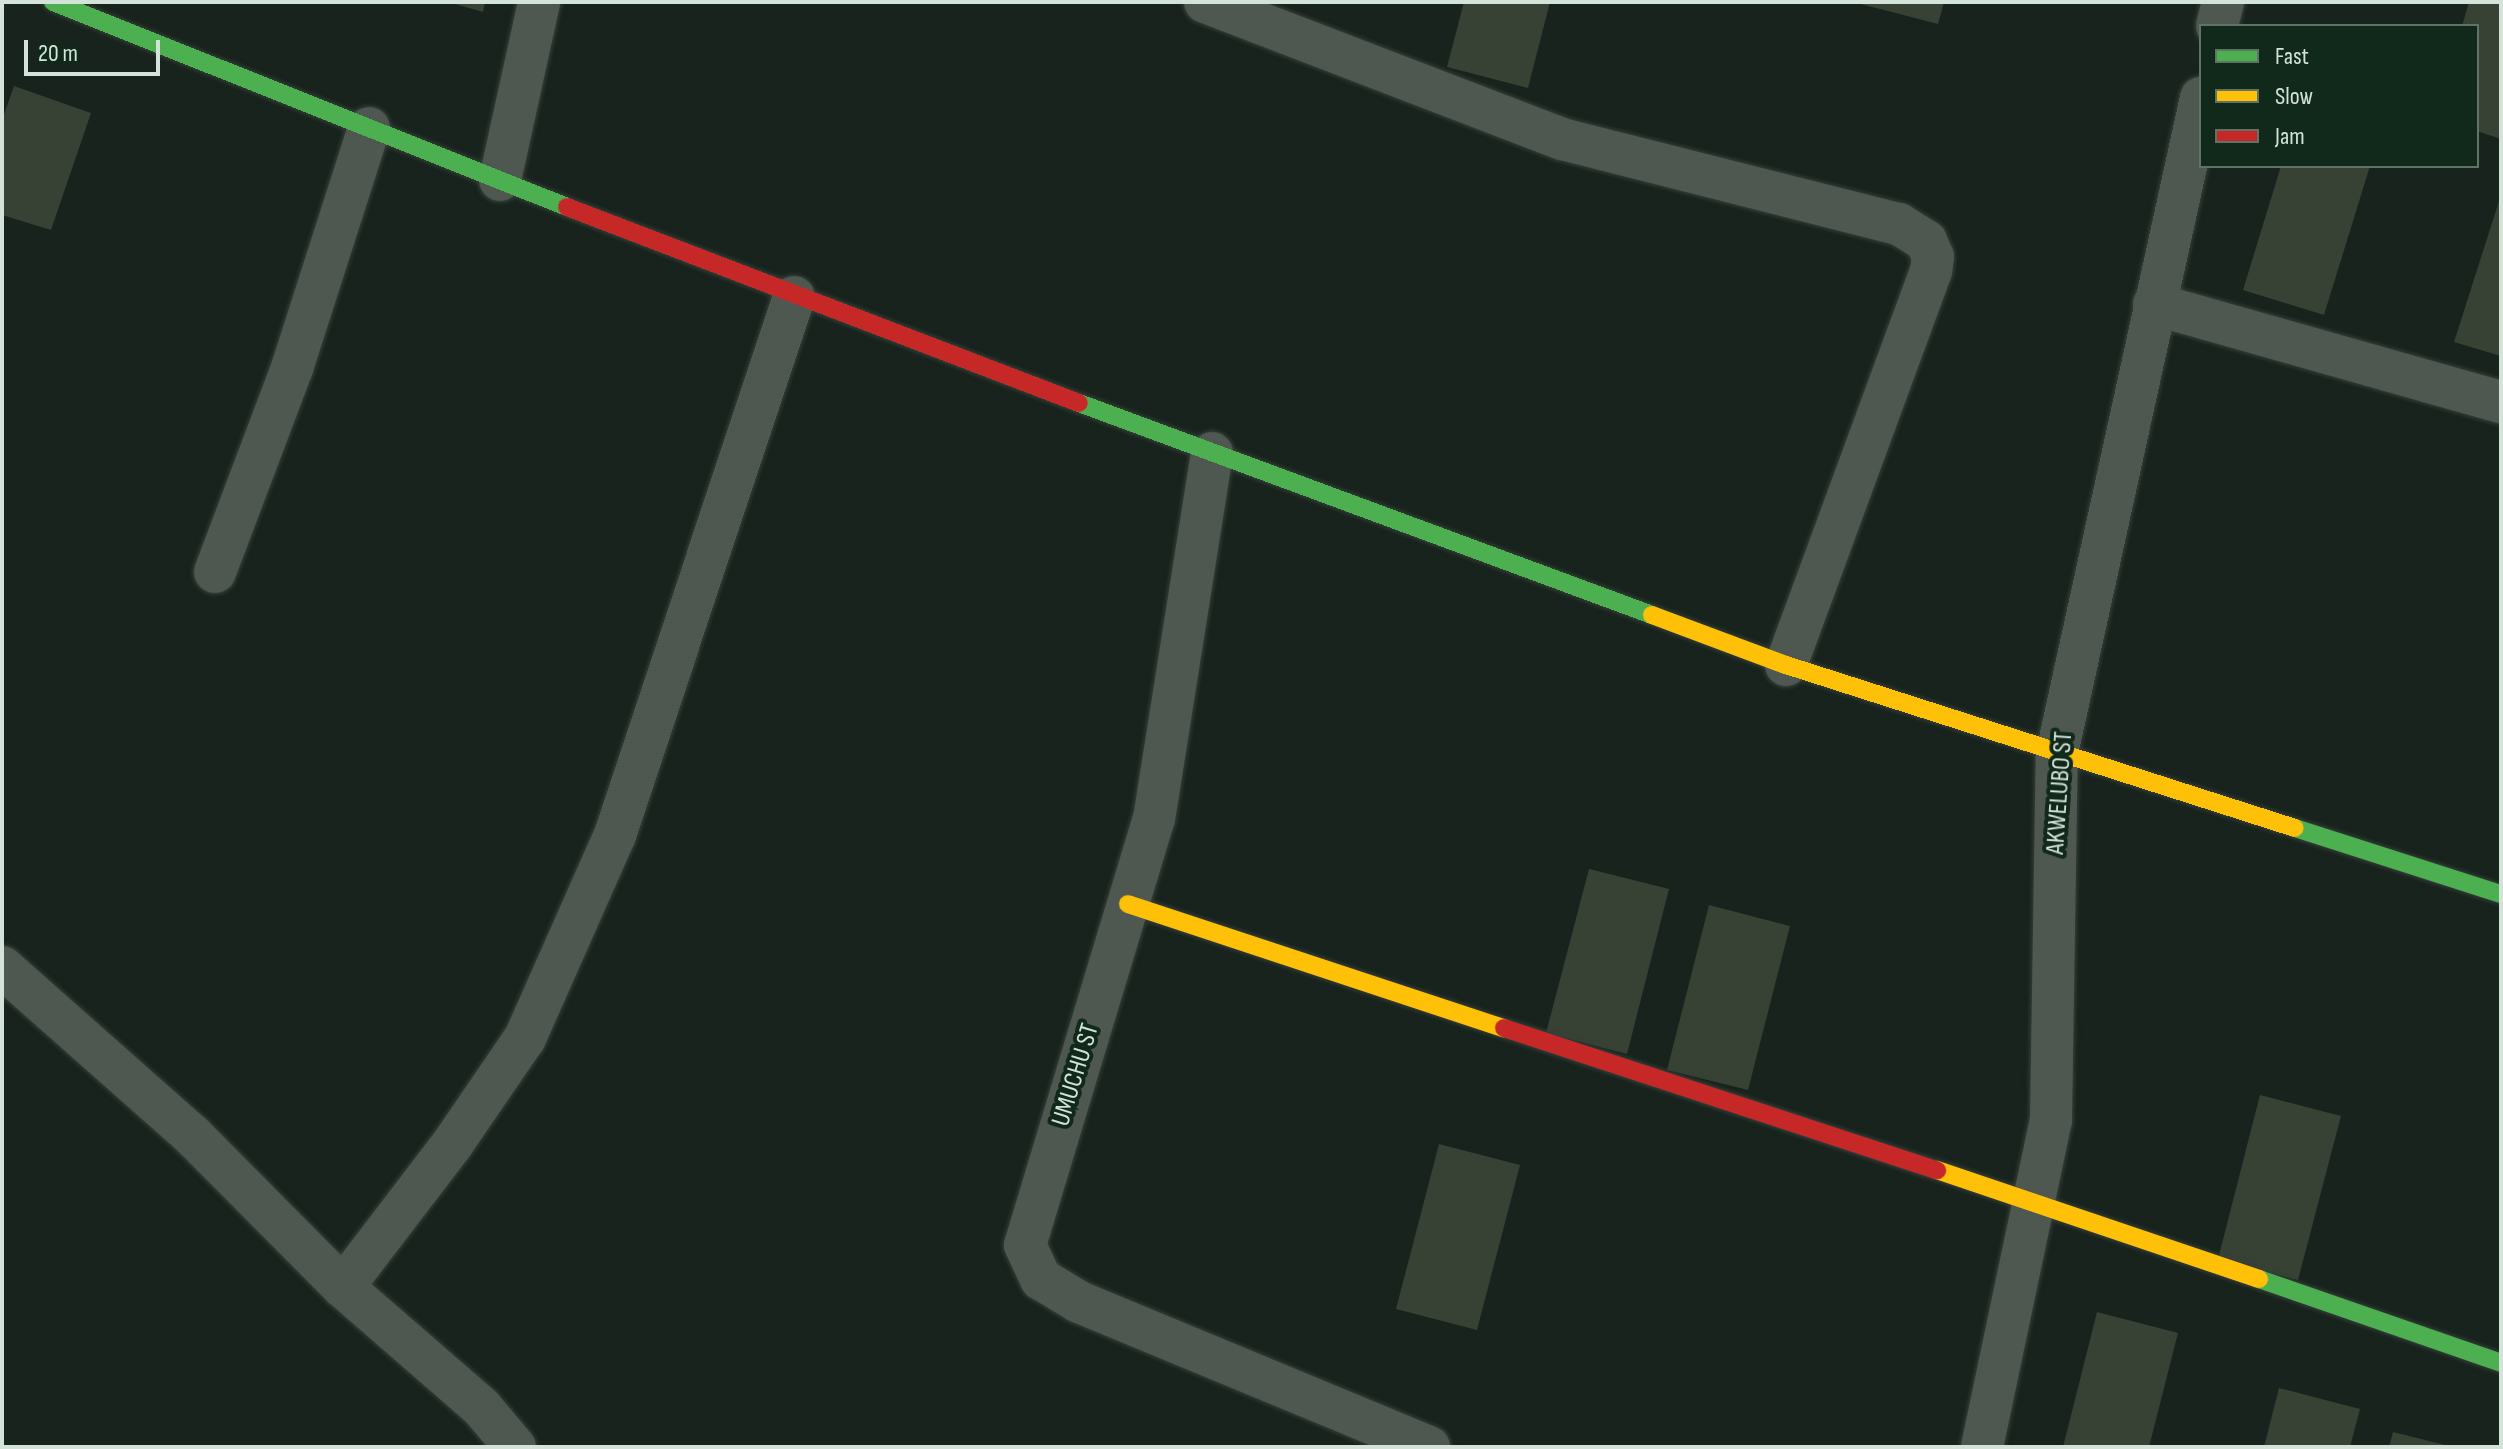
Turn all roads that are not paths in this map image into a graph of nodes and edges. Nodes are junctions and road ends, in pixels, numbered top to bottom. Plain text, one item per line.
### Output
1 (53, 2) edge
2 (539, 2) edge
3 (1205, 2) edge
4 (2223, 2) edge
5 (2218, 24) edge
6 (2199, 107) edge
7 (369, 128) junction
8 (500, 180) junction
9 (794, 297) junction
10 (2154, 304) junction
11 (2501, 402) edge
12 (1212, 453) junction
13 (215, 572) dead end
14 (1786, 665) junction
15 (2057, 753) junction
16 (2501, 894) edge
17 (1128, 904) junction
18 (2, 967) edge
19 (2034, 1202) junction
20 (343, 1287) junction
21 (2501, 1363) edge
22 (515, 1447) edge
23 (1429, 1447) edge
24 (1982, 1447) edge

1 - 7 street
2 - 8 street
3 - 14 street
4 - 5 street
6 - 10 street, AKWELUBO ST
7 - 8 street
7 - 13 street
8 - 9 street
9 - 12 street
9 - 20 street
10 - 11 street
10 - 15 street, AKWELUBO ST
12 - 14 street
12 - 17 street, UMUCHU ST
14 - 15 street
15 - 16 street
15 - 19 street, AKWELUBO ST
17 - 19 street
17 - 23 street, UMUCHU ST
18 - 20 street
19 - 21 street
19 - 24 street, AKWELUBO ST
20 - 22 street

